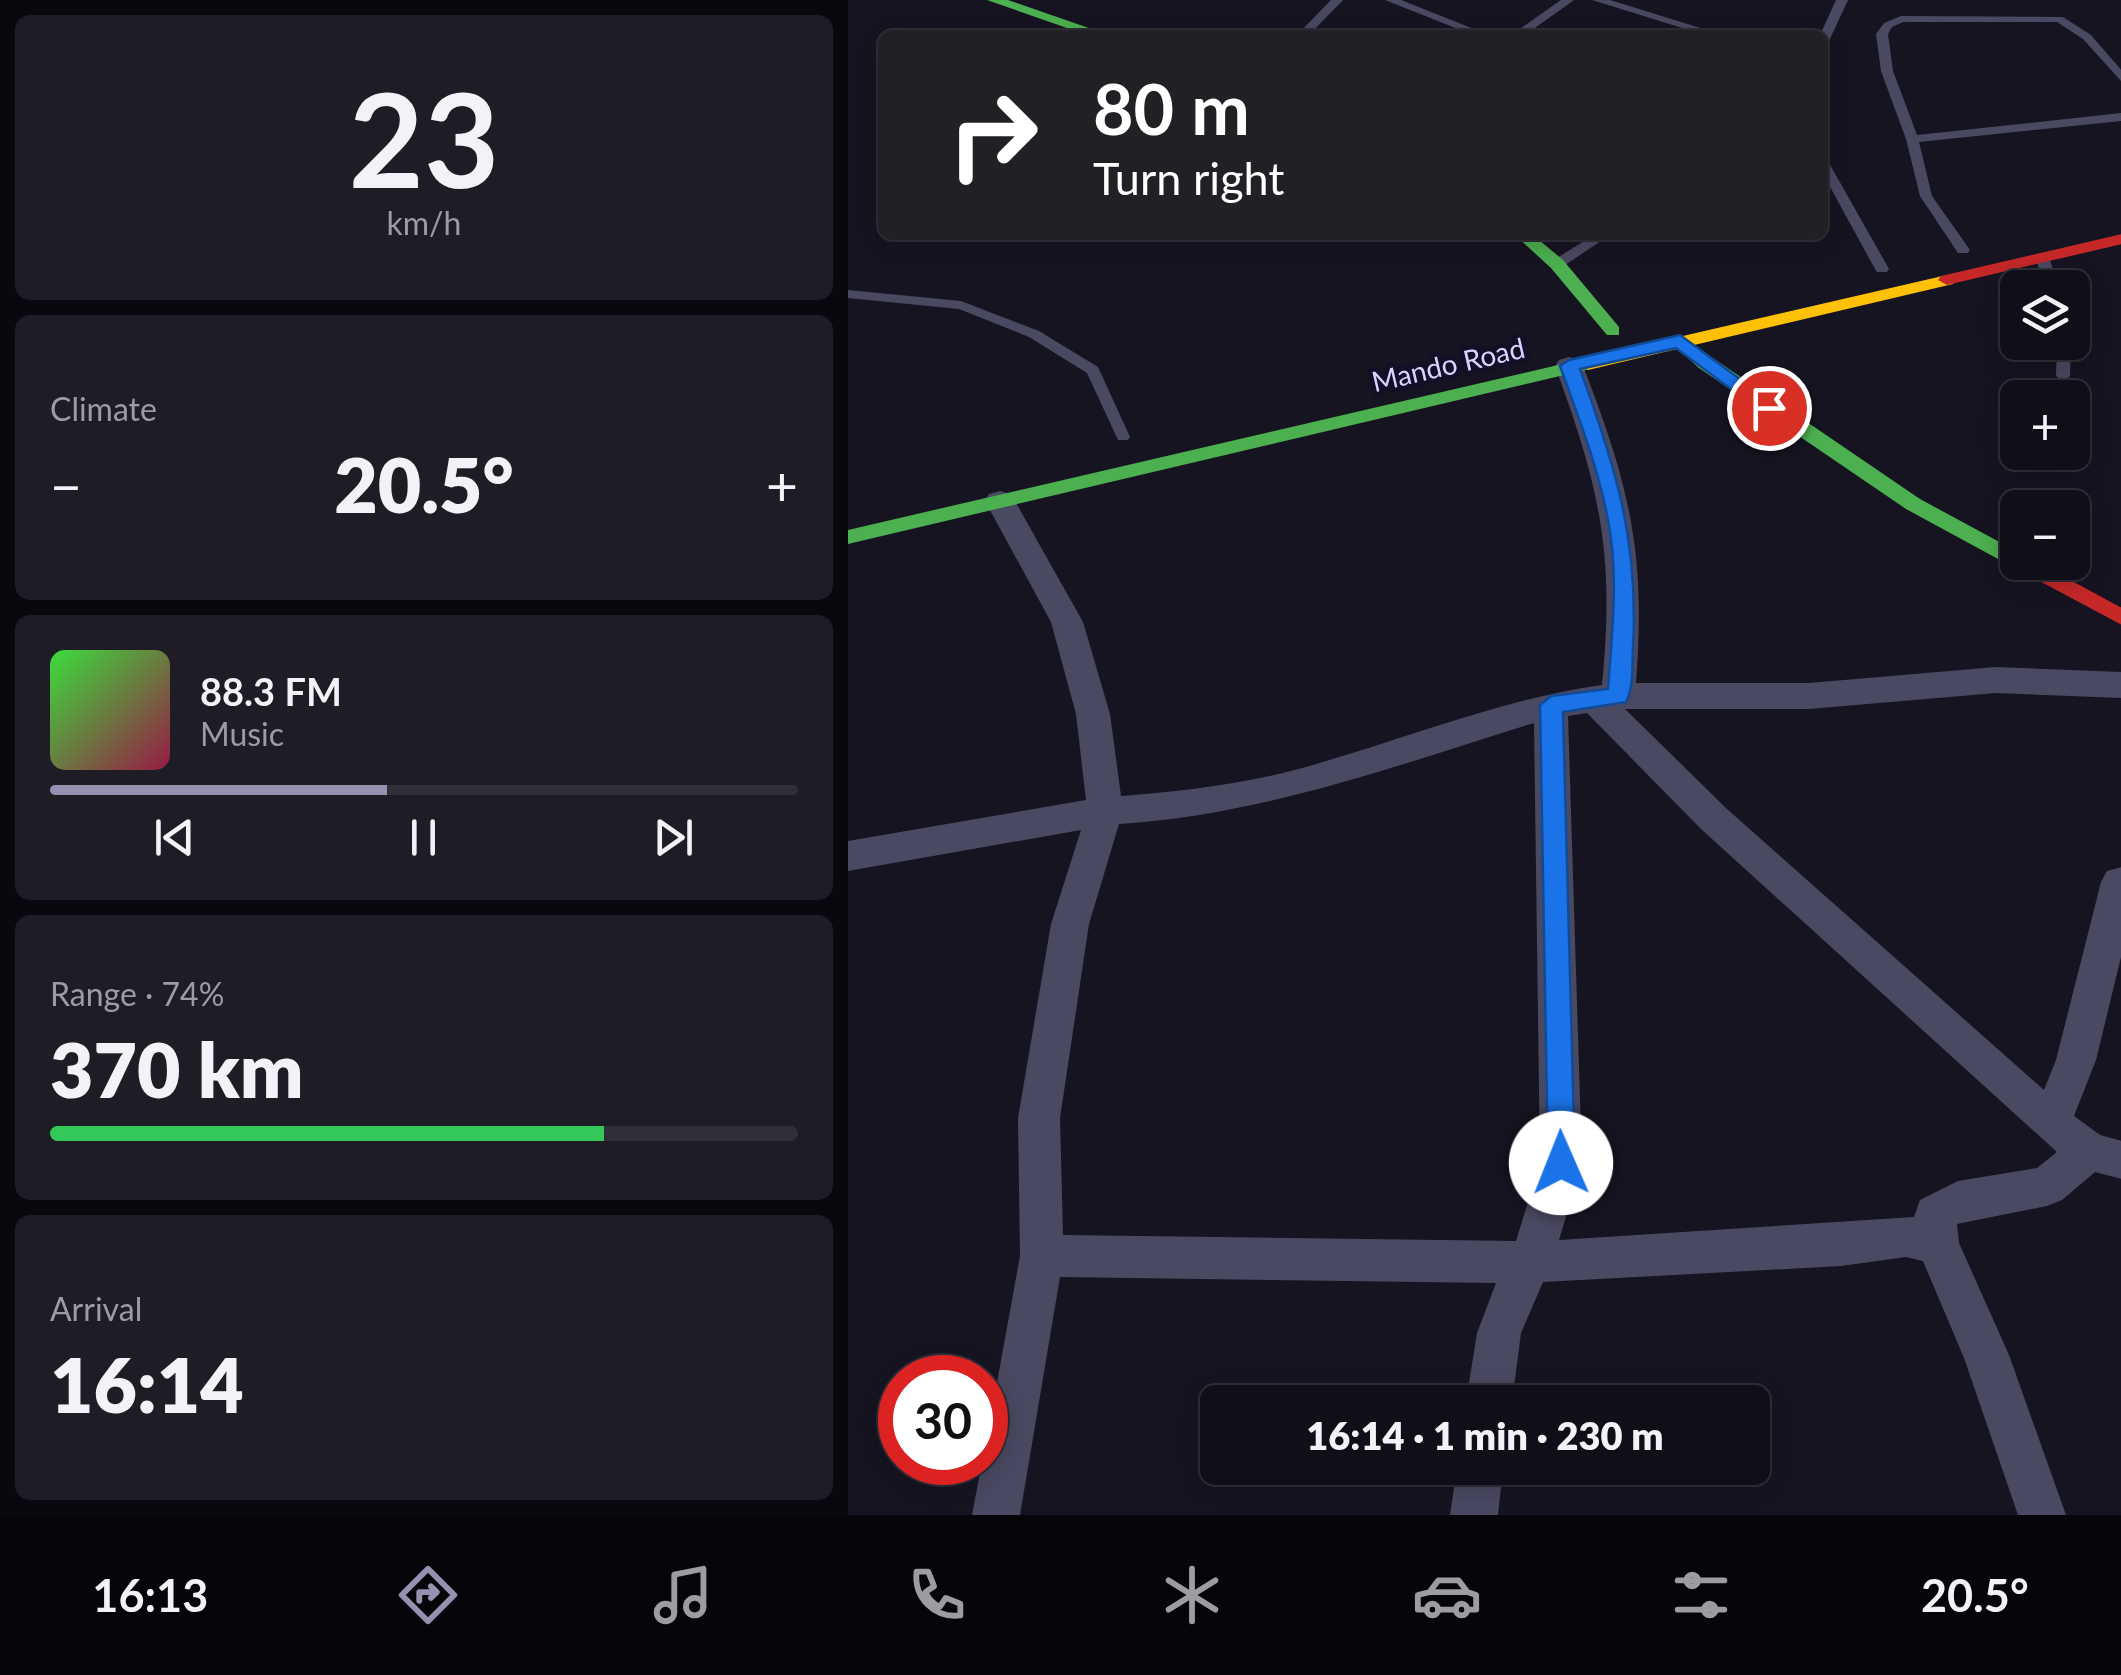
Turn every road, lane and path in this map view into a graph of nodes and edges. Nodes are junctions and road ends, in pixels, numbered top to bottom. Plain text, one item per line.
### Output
1 (1337, 0) edge
2 (1390, 0) edge
3 (1568, 0) edge
4 (1598, 0) edge
5 (1842, 0) edge
6 (1011, 2) edge
7 (1088, 30) edge
8 (1308, 30) edge
9 (1470, 30) edge
10 (1524, 30) edge
11 (1700, 30) edge
12 (1828, 30) edge
13 (2122, 79) edge
14 (2122, 117) edge
15 (1912, 139) junction
16 (1828, 172) edge
17 (2122, 239) edge
18 (1529, 240) edge
19 (1595, 240) edge
20 (1972, 248) joint
21 (2042, 257) junction
22 (1930, 258) dead end
23 (1557, 264) junction
24 (1881, 269) dead end
25 (2046, 270) edge
26 (848, 294) edge
27 (1613, 331) dead end
28 (1680, 341) junction
29 (2064, 360) edge
30 (1569, 366) junction
31 (2064, 376) dead end
32 (1123, 437) dead end
33 (1000, 501) junction
34 (848, 537) edge
35 (2000, 552) edge
36 (2052, 580) edge
37 (2122, 618) edge
38 (2122, 685) edge
39 (1607, 698) junction
40 (1551, 705) junction
41 (1105, 811) junction
42 (848, 856) edge
43 (2120, 882) edge
44 (2051, 1122) junction
45 (2105, 1155) edge
46 (1937, 1244) junction
47 (1042, 1256) junction
48 (1531, 1262) junction
49 (1492, 1385) edge
50 (1478, 1485) edge
51 (996, 1515) edge
52 (1474, 1515) edge
53 (2042, 1515) edge

1 - 8 lane
2 - 9 lane
3 - 10 lane
4 - 11 lane
5 - 12 lane
6 - 7 main road
13 - 15 lane
14 - 15 lane
15 - 20 lane
16 - 24 lane
17 - 21 main road, Mando Road
18 - 23 main road
19 - 23 lane
20 - 22 main road
21 - 25 lane
21 - 28 main road, Mando Road
23 - 27 main road
26 - 32 lane
28 - 30 main road, Mando Road
28 - 35 main road
29 - 31 lane
30 - 33 main road, Mando Road
30 - 39 street
33 - 34 main road, Mando Road
33 - 41 street
36 - 37 main road
38 - 39 street
39 - 40 street
39 - 44 street
40 - 41 street
40 - 48 street
41 - 42 street
41 - 47 street
43 - 44 street
44 - 45 street
45 - 46 street
46 - 48 street
46 - 53 street
47 - 48 street
47 - 51 street
48 - 49 street
50 - 52 street

